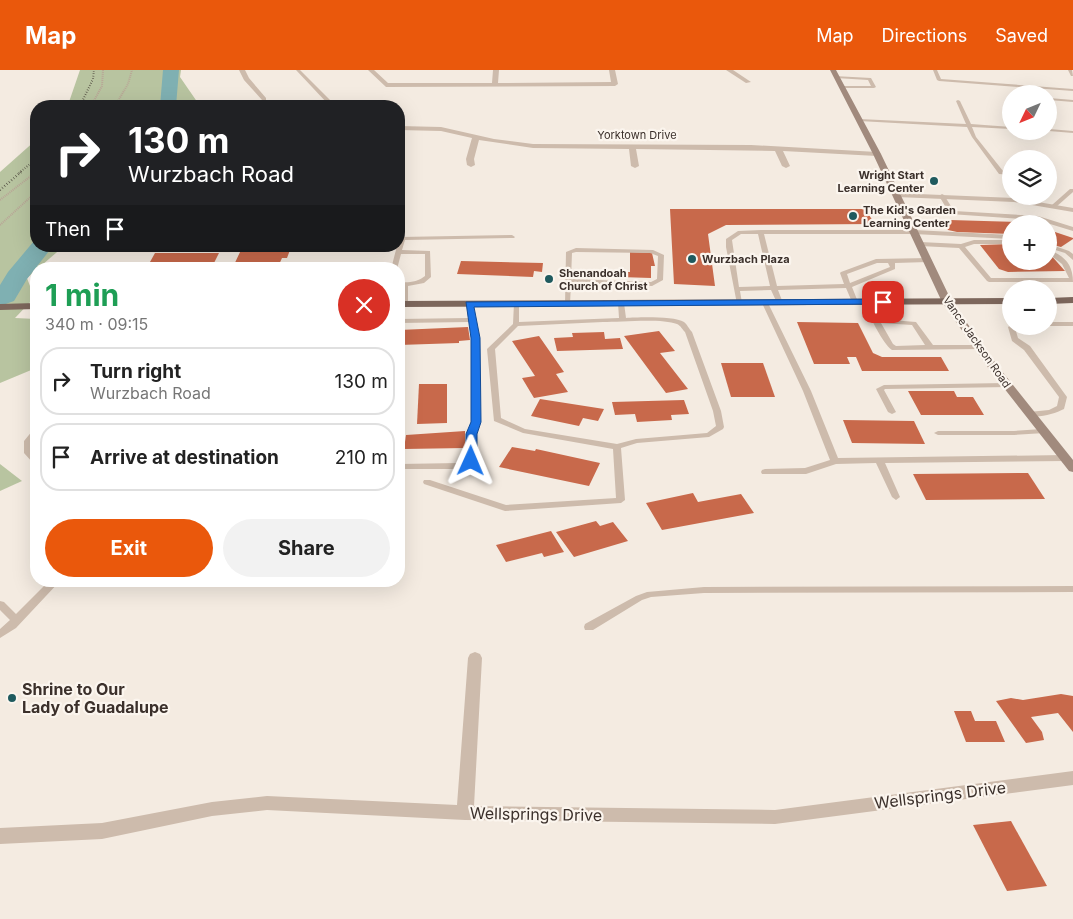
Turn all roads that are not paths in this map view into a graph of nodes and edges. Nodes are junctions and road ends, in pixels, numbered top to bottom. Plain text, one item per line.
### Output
1 (242, 70) edge
2 (298, 70) edge
3 (372, 70) edge
4 (496, 70) edge
5 (612, 70) edge
6 (729, 70) edge
7 (935, 70) edge
8 (1070, 70) edge
9 (835, 73) edge
10 (1073, 75) edge
11 (748, 82) dead end
12 (970, 82) junction
13 (494, 84) junction
14 (1011, 85) edge
15 (842, 87) junction
16 (1058, 89) edge
17 (1073, 90) edge
18 (972, 92) dead end
19 (264, 99) dead end
20 (327, 100) edge
21 (1058, 100) edge
22 (958, 101) dead end
23 (1073, 101) edge
24 (859, 120) junction
25 (969, 125) junction
26 (1002, 127) edge
27 (405, 128) edge
28 (1058, 131) edge
29 (1073, 132) edge
30 (476, 136) junction
31 (632, 146) junction
32 (778, 148) junction
33 (877, 154) junction
34 (471, 165) dead end
35 (635, 166) dead end
36 (786, 166) dead end
37 (1002, 173) edge
38 (1072, 190) edge
39 (897, 195) junction
40 (942, 196) junction
41 (1002, 199) edge
42 (1057, 200) edge
43 (1050, 205) joint
44 (1073, 210) edge
45 (1041, 215) edge
46 (1002, 216) edge
47 (1057, 224) edge
48 (1073, 229) edge
49 (761, 232) junction
50 (914, 232) junction
51 (1002, 237) edge
52 (405, 238) edge
53 (512, 238) dead end
54 (1002, 242) edge
55 (920, 244) junction
56 (961, 246) junction
57 (1057, 249) edge
58 (398, 252) joint
59 (405, 252) edge
60 (405, 252) edge
61 (1057, 256) edge
62 (1073, 258) edge
63 (928, 260) junction
64 (891, 261) junction
65 (396, 262) edge
66 (1073, 279) edge
67 (568, 281) junction
68 (405, 284) edge
69 (849, 286) junction
70 (737, 289) junction
71 (774, 289) junction
72 (1057, 300) edge
73 (1073, 300) edge
74 (1002, 301) edge
75 (861, 302) junction
76 (947, 302) junction
77 (621, 303) junction
78 (739, 303) junction
79 (765, 303) junction
80 (780, 303) junction
81 (405, 304) edge
82 (469, 304) junction
83 (516, 304) junction
84 (568, 304) junction
85 (30, 306) edge
86 (0, 307) edge
87 (472, 320) junction
88 (623, 320) junction
89 (405, 321) edge
90 (876, 321) junction
91 (516, 324) junction
92 (1057, 324) edge
93 (1073, 324) edge
94 (1014, 335) edge
95 (930, 347) junction
96 (978, 347) junction
97 (1006, 385) junction
98 (892, 412) dead end
99 (1029, 414) junction
100 (1042, 431) junction
101 (938, 433) dead end
102 (30, 439) edge
103 (617, 447) junction
104 (30, 455) edge
105 (1065, 458) junction
106 (879, 460) junction
107 (835, 461) junction
108 (405, 467) edge
109 (1073, 468) edge
110 (765, 472) dead end
111 (427, 482) dead end
112 (896, 497) dead end
113 (49, 587) edge
114 (1073, 589) edge
115 (0, 604) edge
116 (16, 620) junction
117 (589, 627) dead end
118 (0, 634) edge
119 (476, 658) dead end
120 (1073, 778) edge
121 (465, 813) junction
122 (0, 836) edge

1 - 19 street
2 - 20 lane
3 - 13 street
4 - 13 street
5 - 13 street
6 - 11 street
7 - 12 lane
8 - 10 lane
9 - 15 main road, Vance Jackson Road
9 - 15 lane
12 - 14 lane
12 - 18 lane
15 - 24 main road, Vance Jackson Road
16 - 17 lane
21 - 23 lane
22 - 25 lane
24 - 25 lane
24 - 33 main road, Vance Jackson Road
25 - 26 lane
25 - 37 lane
27 - 30 street, Yorktown Drive
28 - 29 lane
30 - 31 street, Yorktown Drive
30 - 34 street
31 - 32 street, Yorktown Drive
31 - 35 street
32 - 33 street, Yorktown Drive
32 - 36 street
33 - 39 main road, Vance Jackson Road
38 - 42 lane
39 - 40 street
39 - 50 main road, Vance Jackson Road
40 - 41 street
40 - 46 lane
43 - 44 street
43 - 45 lane
47 - 48 lane
49 - 50 lane
49 - 70 lane
49 - 71 lane
50 - 51 lane
50 - 55 main road, Vance Jackson Road
52 - 53 lane
54 - 56 lane
55 - 56 lane
55 - 63 main road, Vance Jackson Road
56 - 66 lane
57 - 62 lane
58 - 60 lane
58 - 65 lane
59 - 68 lane
61 - 66 lane
63 - 64 lane
63 - 76 main road, Vance Jackson Road
64 - 69 lane
64 - 69 lane
67 - 67 lane
67 - 84 lane
69 - 71 lane
69 - 75 lane
70 - 71 lane
70 - 78 lane
71 - 80 lane
72 - 73 main road
74 - 76 main road
75 - 76 main road
75 - 80 main road
75 - 90 lane
76 - 96 main road, Vance Jackson Road
77 - 78 main road
77 - 84 main road
77 - 88 lane
78 - 79 main road
79 - 80 main road
79 - 107 lane
81 - 82 main road
82 - 83 main road
82 - 87 lane
83 - 84 main road
83 - 91 lane
85 - 86 main road
87 - 89 lane
87 - 108 lane
88 - 91 lane
88 - 103 lane
90 - 95 lane
90 - 95 lane
91 - 103 lane
92 - 93 lane
94 - 99 lane
95 - 96 lane
96 - 97 main road, Vance Jackson Road
97 - 98 lane
97 - 99 main road, Vance Jackson Road
99 - 100 main road, Vance Jackson Road
100 - 101 lane
100 - 105 main road, Vance Jackson Road
102 - 104 lane
103 - 111 lane
105 - 106 lane
105 - 109 main road, Vance Jackson Road
106 - 107 lane
106 - 112 lane
107 - 110 lane
113 - 116 lane
114 - 117 lane
115 - 116 lane
116 - 118 lane
119 - 121 street
120 - 121 street, Wellsprings Drive
121 - 122 street, Wellsprings Drive

